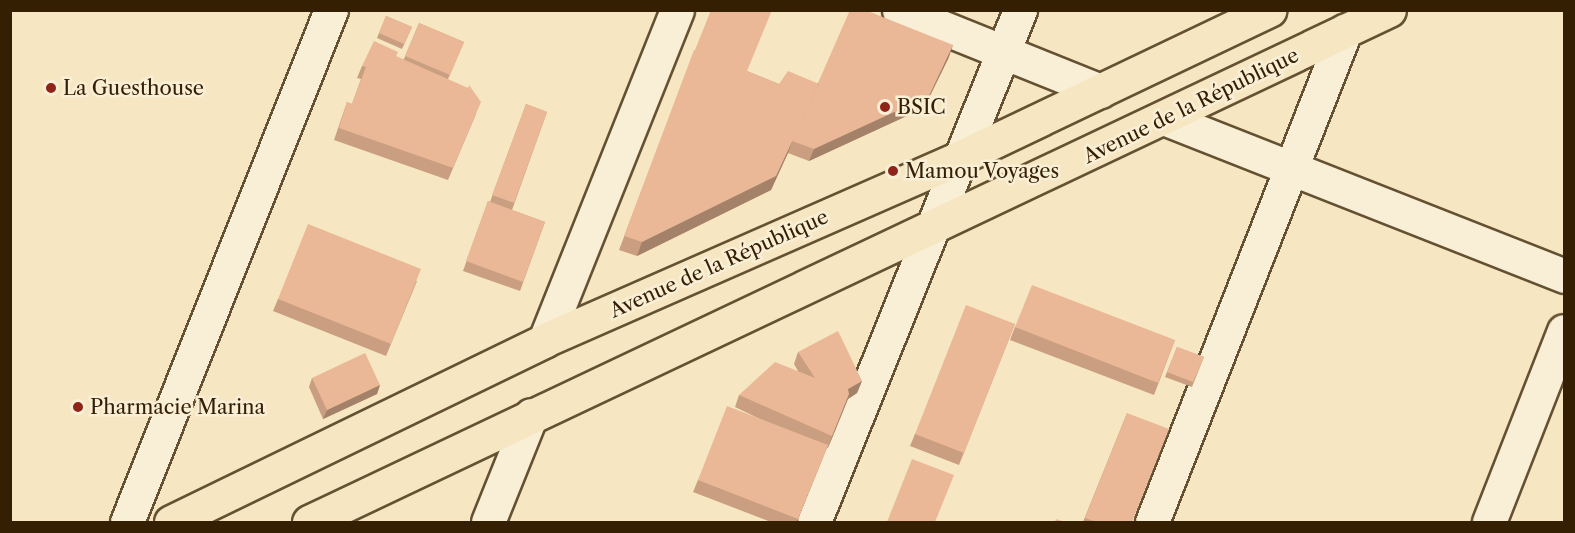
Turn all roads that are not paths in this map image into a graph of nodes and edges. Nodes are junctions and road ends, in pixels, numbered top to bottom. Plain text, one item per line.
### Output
1 (331, 10) edge
2 (677, 10) edge
3 (899, 10) edge
4 (1020, 10) edge
5 (1269, 10) edge
6 (1389, 10) edge
7 (1345, 31) junction
8 (1004, 52) junction
9 (1100, 91) junction
10 (1166, 118) junction
11 (959, 158) junction
12 (1290, 167) junction
13 (930, 231) junction
14 (1564, 276) edge
15 (1564, 332) edge
16 (545, 340) junction
17 (531, 415) junction
18 (127, 522) edge
19 (171, 522) edge
20 (309, 522) edge
21 (488, 522) edge
22 (814, 522) edge
23 (1152, 522) edge
24 (1489, 522) edge

1 - 18 street
2 - 16 street
3 - 8 street
4 - 8 street
5 - 9 main road, Avenue de la République
6 - 7 main road, Avenue de la République
7 - 10 main road, Avenue de la République
7 - 12 street
8 - 9 street
8 - 11 street
9 - 11 main road, Avenue de la République
10 - 12 street
10 - 13 main road, Avenue de la République
11 - 13 street
11 - 16 main road, Avenue de la République
12 - 14 street
12 - 23 street
13 - 17 main road, Avenue de la République
13 - 22 street
15 - 24 street
16 - 19 main road, Avenue de la République
17 - 20 main road, Avenue de la République
17 - 21 street

